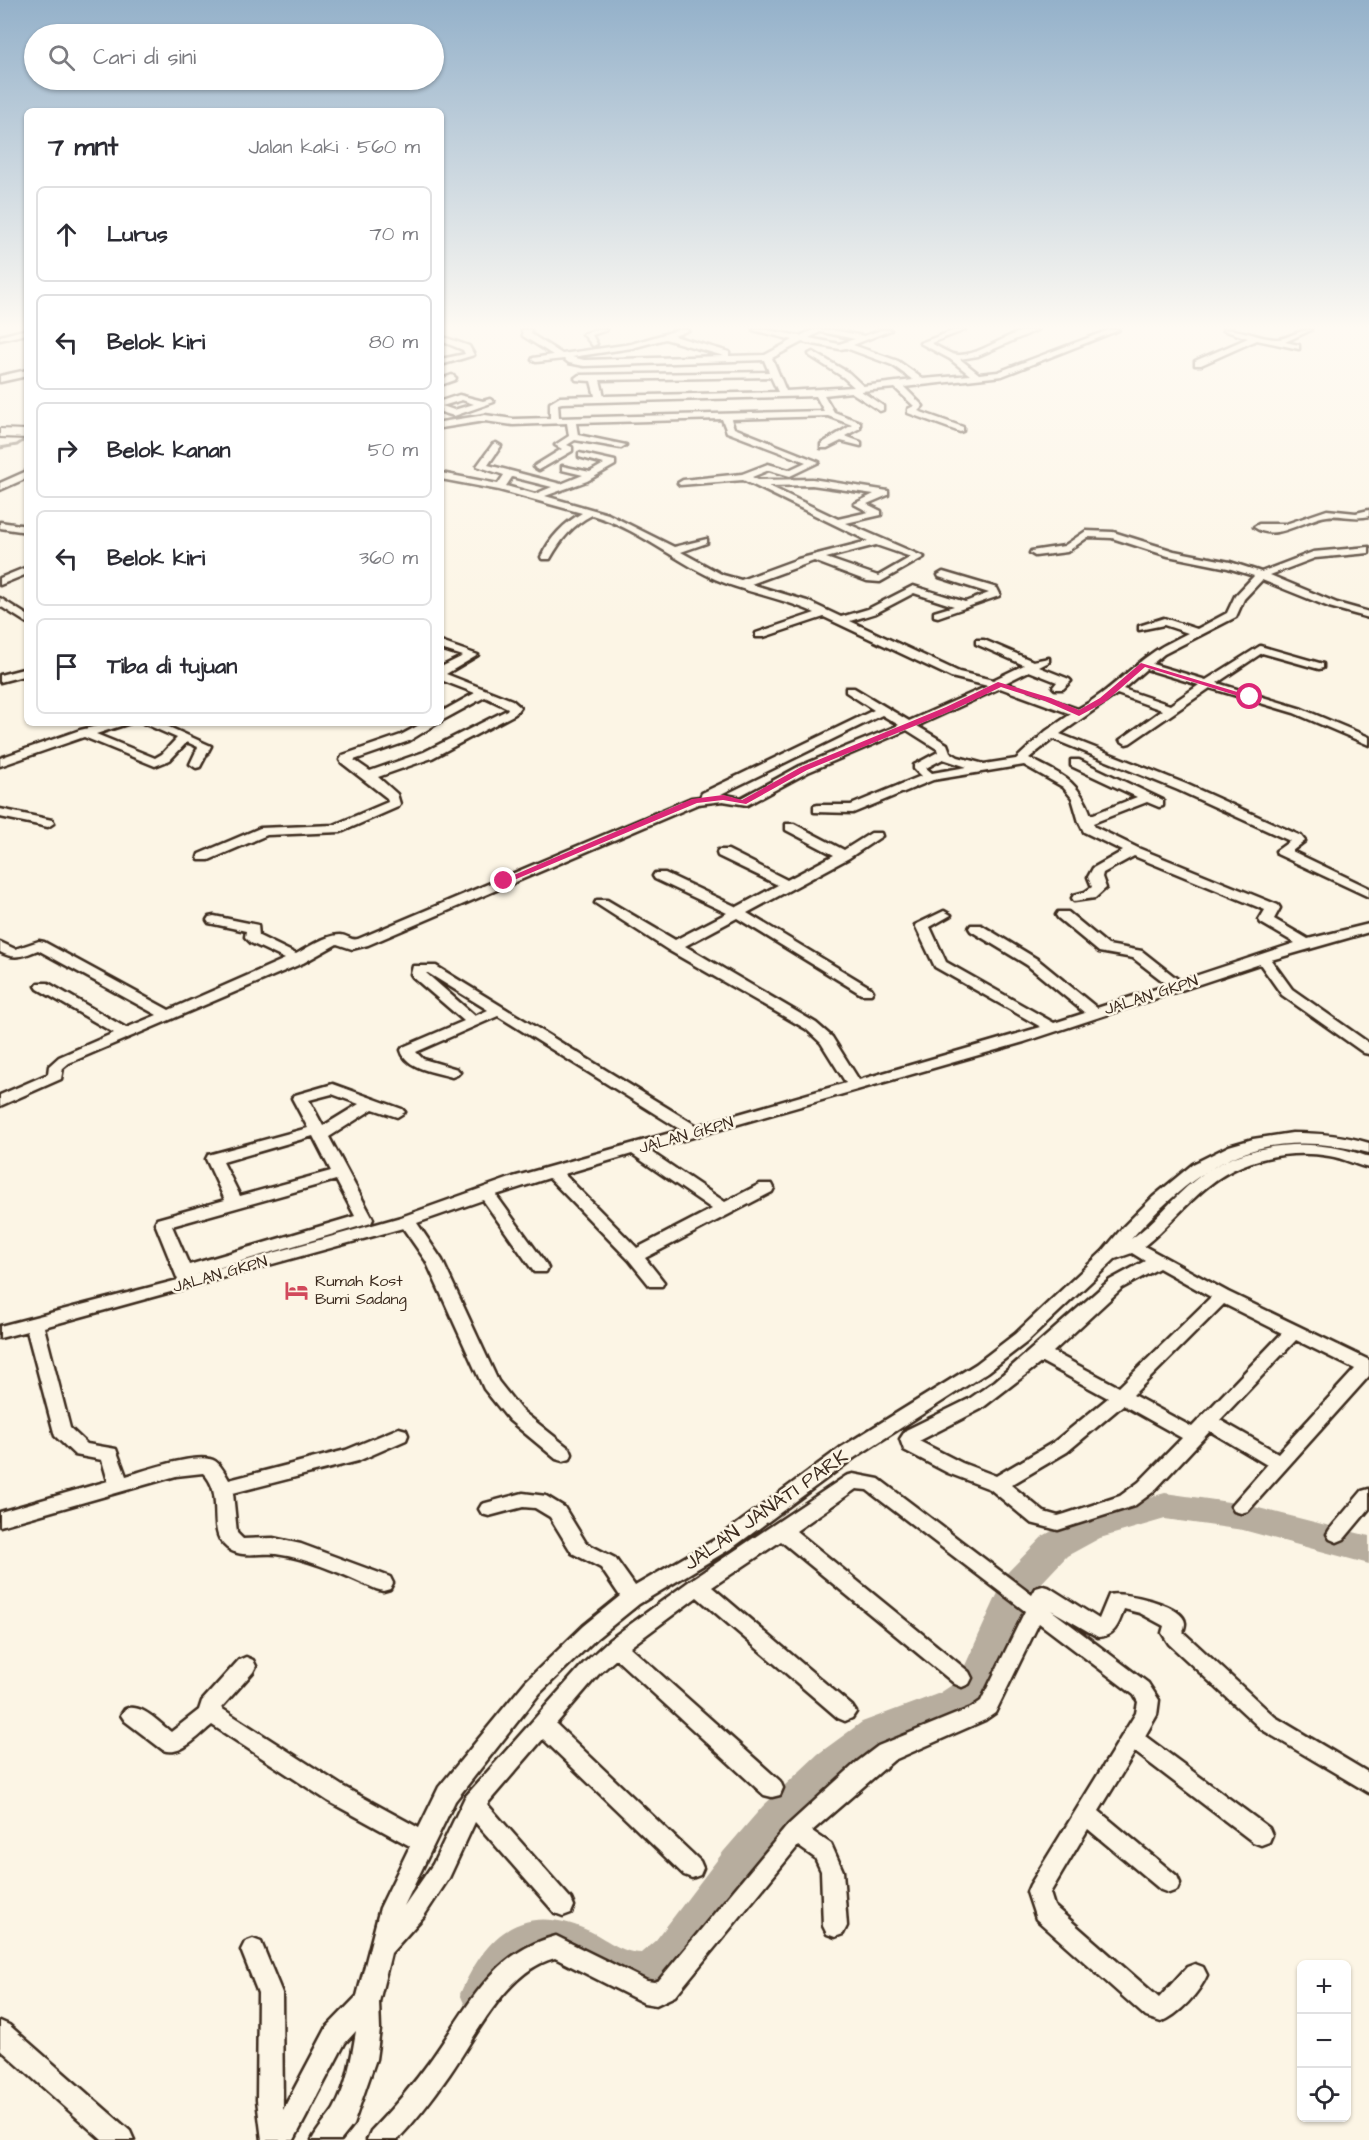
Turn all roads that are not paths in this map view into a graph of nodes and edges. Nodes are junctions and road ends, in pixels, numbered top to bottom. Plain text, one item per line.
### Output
1 (573, 430) edge
2 (730, 430) edge
3 (850, 430) edge
4 (0, 434) edge
5 (24, 434) edge
6 (574, 436) junction
7 (841, 438) junction
8 (858, 444) dead end
9 (496, 446) dead end
10 (621, 446) dead end
11 (824, 446) dead end
12 (582, 455) dead end
13 (539, 467) dead end
14 (565, 468) dead end
15 (510, 474) junction
16 (24, 475) edge
17 (593, 475) junction
18 (444, 477) edge
19 (748, 480) junction
20 (0, 487) edge
21 (500, 487) junction
22 (561, 487) junction
23 (675, 494) dead end
24 (534, 497) junction
25 (591, 512) junction
26 (1369, 513) edge
27 (839, 522) junction
28 (0, 525) edge
29 (1258, 527) dead end
30 (24, 529) edge
31 (703, 541) dead end
32 (877, 542) junction
33 (1369, 550) edge
34 (673, 551) junction
35 (1035, 553) dead end
36 (546, 557) dead end
37 (816, 558) junction
38 (24, 571) edge
39 (944, 575) dead end
40 (1260, 575) junction
41 (0, 582) edge
42 (741, 584) junction
43 (0, 601) edge
44 (965, 606) junction
45 (825, 614) junction
46 (938, 614) dead end
47 (1369, 615) edge
48 (24, 618) edge
49 (838, 621) junction
50 (1143, 628) dead end
51 (1198, 633) junction
52 (760, 635) dead end
53 (980, 642) dead end
54 (444, 646) edge
55 (1045, 660) dead end
56 (1143, 665) junction
57 (1031, 666) junction
58 (1319, 666) dead end
59 (24, 672) edge
60 (444, 672) edge
61 (444, 675) edge
62 (0, 679) edge
63 (998, 684) junction
64 (1208, 685) junction
65 (1059, 687) dead end
66 (1113, 689) junction
67 (850, 690) dead end
68 (484, 693) junction
69 (884, 710) junction
70 (1172, 710) junction
71 (1079, 713) junction
72 (444, 715) edge
73 (908, 725) junction
74 (112, 726) edge
75 (157, 726) edge
76 (413, 726) edge
77 (427, 726) edge
78 (84, 733) junction
79 (1050, 734) junction
80 (185, 737) junction
81 (1126, 740) dead end
82 (1369, 741) edge
83 (380, 745) junction
84 (944, 754) junction
85 (1024, 761) junction
86 (0, 762) edge
87 (1075, 763) dead end
88 (196, 764) dead end
89 (986, 768) junction
90 (369, 776) junction
91 (930, 777) junction
92 (695, 801) junction
93 (818, 809) dead end
94 (0, 813) edge
95 (1085, 822) junction
96 (48, 824) dead end
97 (790, 827) dead end
98 (876, 836) dead end
99 (1133, 851) junction
100 (723, 853) dead end
101 (844, 855) junction
102 (204, 857) dead end
103 (660, 876) dead end
104 (787, 885) junction
105 (1369, 893) edge
106 (1079, 898) dead end
107 (602, 903) dead end
108 (736, 912) junction
109 (944, 915) dead end
110 (1063, 915) dead end
111 (214, 920) dead end
112 (976, 928) dead end
113 (1369, 928) edge
114 (1306, 944) junction
115 (0, 946) edge
116 (673, 947) junction
117 (298, 960) junction
118 (1264, 960) junction
119 (43, 986) dead end
120 (1178, 986) junction
121 (866, 990) dead end
122 (498, 1011) junction
123 (1094, 1013) junction
124 (168, 1015) junction
125 (474, 1021) junction
126 (1053, 1028) junction
127 (125, 1034) junction
128 (1369, 1050) edge
129 (452, 1072) dead end
130 (855, 1086) junction
131 (0, 1101) edge
132 (371, 1102) junction
133 (397, 1112) dead end
134 (319, 1132) junction
135 (696, 1132) junction
136 (1369, 1148) edge
137 (636, 1149) junction
138 (1369, 1163) edge
139 (553, 1172) junction
140 (341, 1173) junction
141 (766, 1188) dead end
142 (486, 1192) junction
143 (235, 1203) junction
144 (725, 1210) junction
145 (407, 1221) junction
146 (1120, 1247) junction
147 (635, 1256) junction
148 (1159, 1261) junction
149 (540, 1268) dead end
150 (186, 1277) junction
151 (656, 1282) dead end
152 (1222, 1296) junction
153 (34, 1323) junction
154 (1294, 1331) junction
155 (0, 1332) edge
156 (1041, 1353) junction
157 (1368, 1368) edge
158 (1120, 1397) junction
159 (1201, 1429) junction
160 (399, 1435) dead end
161 (563, 1454) dead end
162 (1280, 1463) junction
163 (998, 1484) junction
164 (119, 1485) junction
165 (223, 1489) junction
166 (1369, 1496) edge
167 (1241, 1506) dead end
168 (489, 1509) dead end
169 (0, 1519) edge
170 (782, 1532) junction
171 (1337, 1534) dead end
172 (383, 1582) dead end
173 (698, 1586) junction
174 (632, 1598) junction
175 (1032, 1604) junction
176 (616, 1646) junction
177 (246, 1666) dead end
178 (962, 1678) dead end
179 (845, 1712) dead end
180 (211, 1713) junction
181 (132, 1715) dead end
182 (542, 1724) junction
183 (1132, 1738) junction
184 (1369, 1784) edge
185 (772, 1788) dead end
186 (473, 1804) junction
187 (1086, 1814) junction
188 (796, 1832) junction
189 (1261, 1835) dead end
190 (423, 1842) junction
191 (692, 1868) dead end
192 (1169, 1883) dead end
193 (563, 1906) dead end
194 (835, 1926) dead end
195 (383, 1946) junction
196 (253, 1950) dead end
197 (1195, 1975) dead end
198 (367, 2002) junction
199 (0, 2033) edge
200 (121, 2140) edge
201 (274, 2140) edge
202 (280, 2140) edge
203 (325, 2140) edge
204 (380, 2140) edge

1 - 6 street
2 - 19 street
3 - 7 street
4 - 5 main road
6 - 10 street
6 - 13 street
7 - 8 street
7 - 11 street
9 - 15 street
12 - 17 street
14 - 17 street
15 - 21 street
15 - 22 street
16 - 20 street
17 - 22 street
18 - 21 street
19 - 23 street
19 - 27 street
19 - 27 street
21 - 24 street
22 - 24 street
24 - 25 street
25 - 34 street
25 - 36 street
26 - 29 street
27 - 32 street
28 - 30 street
31 - 34 street
32 - 37 street
32 - 37 street
33 - 40 street
34 - 42 street
35 - 40 street
37 - 42 street
38 - 41 street
39 - 44 street
40 - 47 street
40 - 51 street
42 - 45 street
43 - 48 street
44 - 46 street
44 - 49 street
45 - 49 street
45 - 52 street
49 - 63 street
50 - 51 street
51 - 56 street
53 - 57 street
54 - 60 street
55 - 57 street
56 - 64 street
56 - 66 street
57 - 63 street
57 - 65 street
58 - 64 street
59 - 62 street
61 - 68 street
63 - 71 street
63 - 73 street
64 - 70 street
64 - 82 street
66 - 70 street
66 - 71 street
67 - 69 street
68 - 72 street
68 - 90 street
69 - 73 street
69 - 92 street
70 - 81 street
71 - 79 street
73 - 84 street
73 - 92 street
74 - 78 street
75 - 80 street
76 - 83 street
77 - 83 street
78 - 80 street
78 - 86 street
79 - 85 street
79 - 105 street
80 - 88 street
83 - 90 street
84 - 89 street
84 - 91 street
85 - 89 street
85 - 95 street
87 - 95 street
89 - 91 street
90 - 102 street
91 - 93 street
92 - 117 street
94 - 96 street
95 - 99 street
97 - 101 street
98 - 101 street
99 - 106 street
99 - 114 street
100 - 104 street
101 - 104 street
103 - 108 street
104 - 108 street
107 - 116 street
108 - 116 street
108 - 121 street
109 - 126 street
110 - 120 street
111 - 117 street
112 - 123 street
113 - 114 street, JALAN GKPN
114 - 118 street, JALAN GKPN
115 - 124 street
116 - 130 street
117 - 124 street
118 - 120 street, JALAN GKPN
118 - 128 street
119 - 127 street
120 - 123 street, JALAN GKPN
122 - 125 street
122 - 125 street
122 - 135 street
123 - 126 street, JALAN GKPN
124 - 127 street
125 - 129 street
126 - 130 street, JALAN GKPN
127 - 131 street
130 - 135 street, JALAN GKPN
132 - 133 street
132 - 134 street
132 - 134 street
134 - 140 street
134 - 143 street
135 - 137 street, JALAN GKPN
136 - 146 street, JALAN JANATI PARK
137 - 139 street, JALAN GKPN
137 - 144 street
138 - 146 street
139 - 142 street, JALAN GKPN
139 - 147 street
140 - 143 street
140 - 150 street
141 - 144 street
142 - 145 street, JALAN GKPN
142 - 149 street
143 - 150 street
144 - 147 street
145 - 150 street, JALAN GKPN
145 - 161 street
146 - 148 street
146 - 174 street, JALAN JANATI PARK
147 - 151 street
148 - 152 street
148 - 156 street
150 - 153 street, JALAN GKPN
152 - 154 street
152 - 158 street
153 - 155 street, JALAN GKPN
153 - 164 street
154 - 157 street
154 - 159 street
156 - 158 street
156 - 163 street
157 - 162 street
158 - 159 street
158 - 163 street
159 - 162 street
159 - 163 street
160 - 165 street
162 - 167 street
164 - 165 street
164 - 169 street
165 - 172 street
166 - 171 street
168 - 174 street
170 - 173 street
170 - 175 street
170 - 178 street
173 - 176 street
173 - 179 street
174 - 190 street, JALAN JANATI PARK
175 - 183 street
175 - 184 street
175 - 188 street
176 - 182 street
176 - 185 street
177 - 180 street
180 - 181 street
180 - 190 street
182 - 186 street
182 - 191 street
183 - 187 street
183 - 189 street
186 - 193 street
186 - 195 street
187 - 192 street
187 - 197 street
188 - 194 street
188 - 204 street
190 - 195 street, JALAN JANATI PARK
195 - 198 street, JALAN JANATI PARK
196 - 201 street
198 - 202 street
198 - 203 street, JALAN JANATI PARK
199 - 200 street

